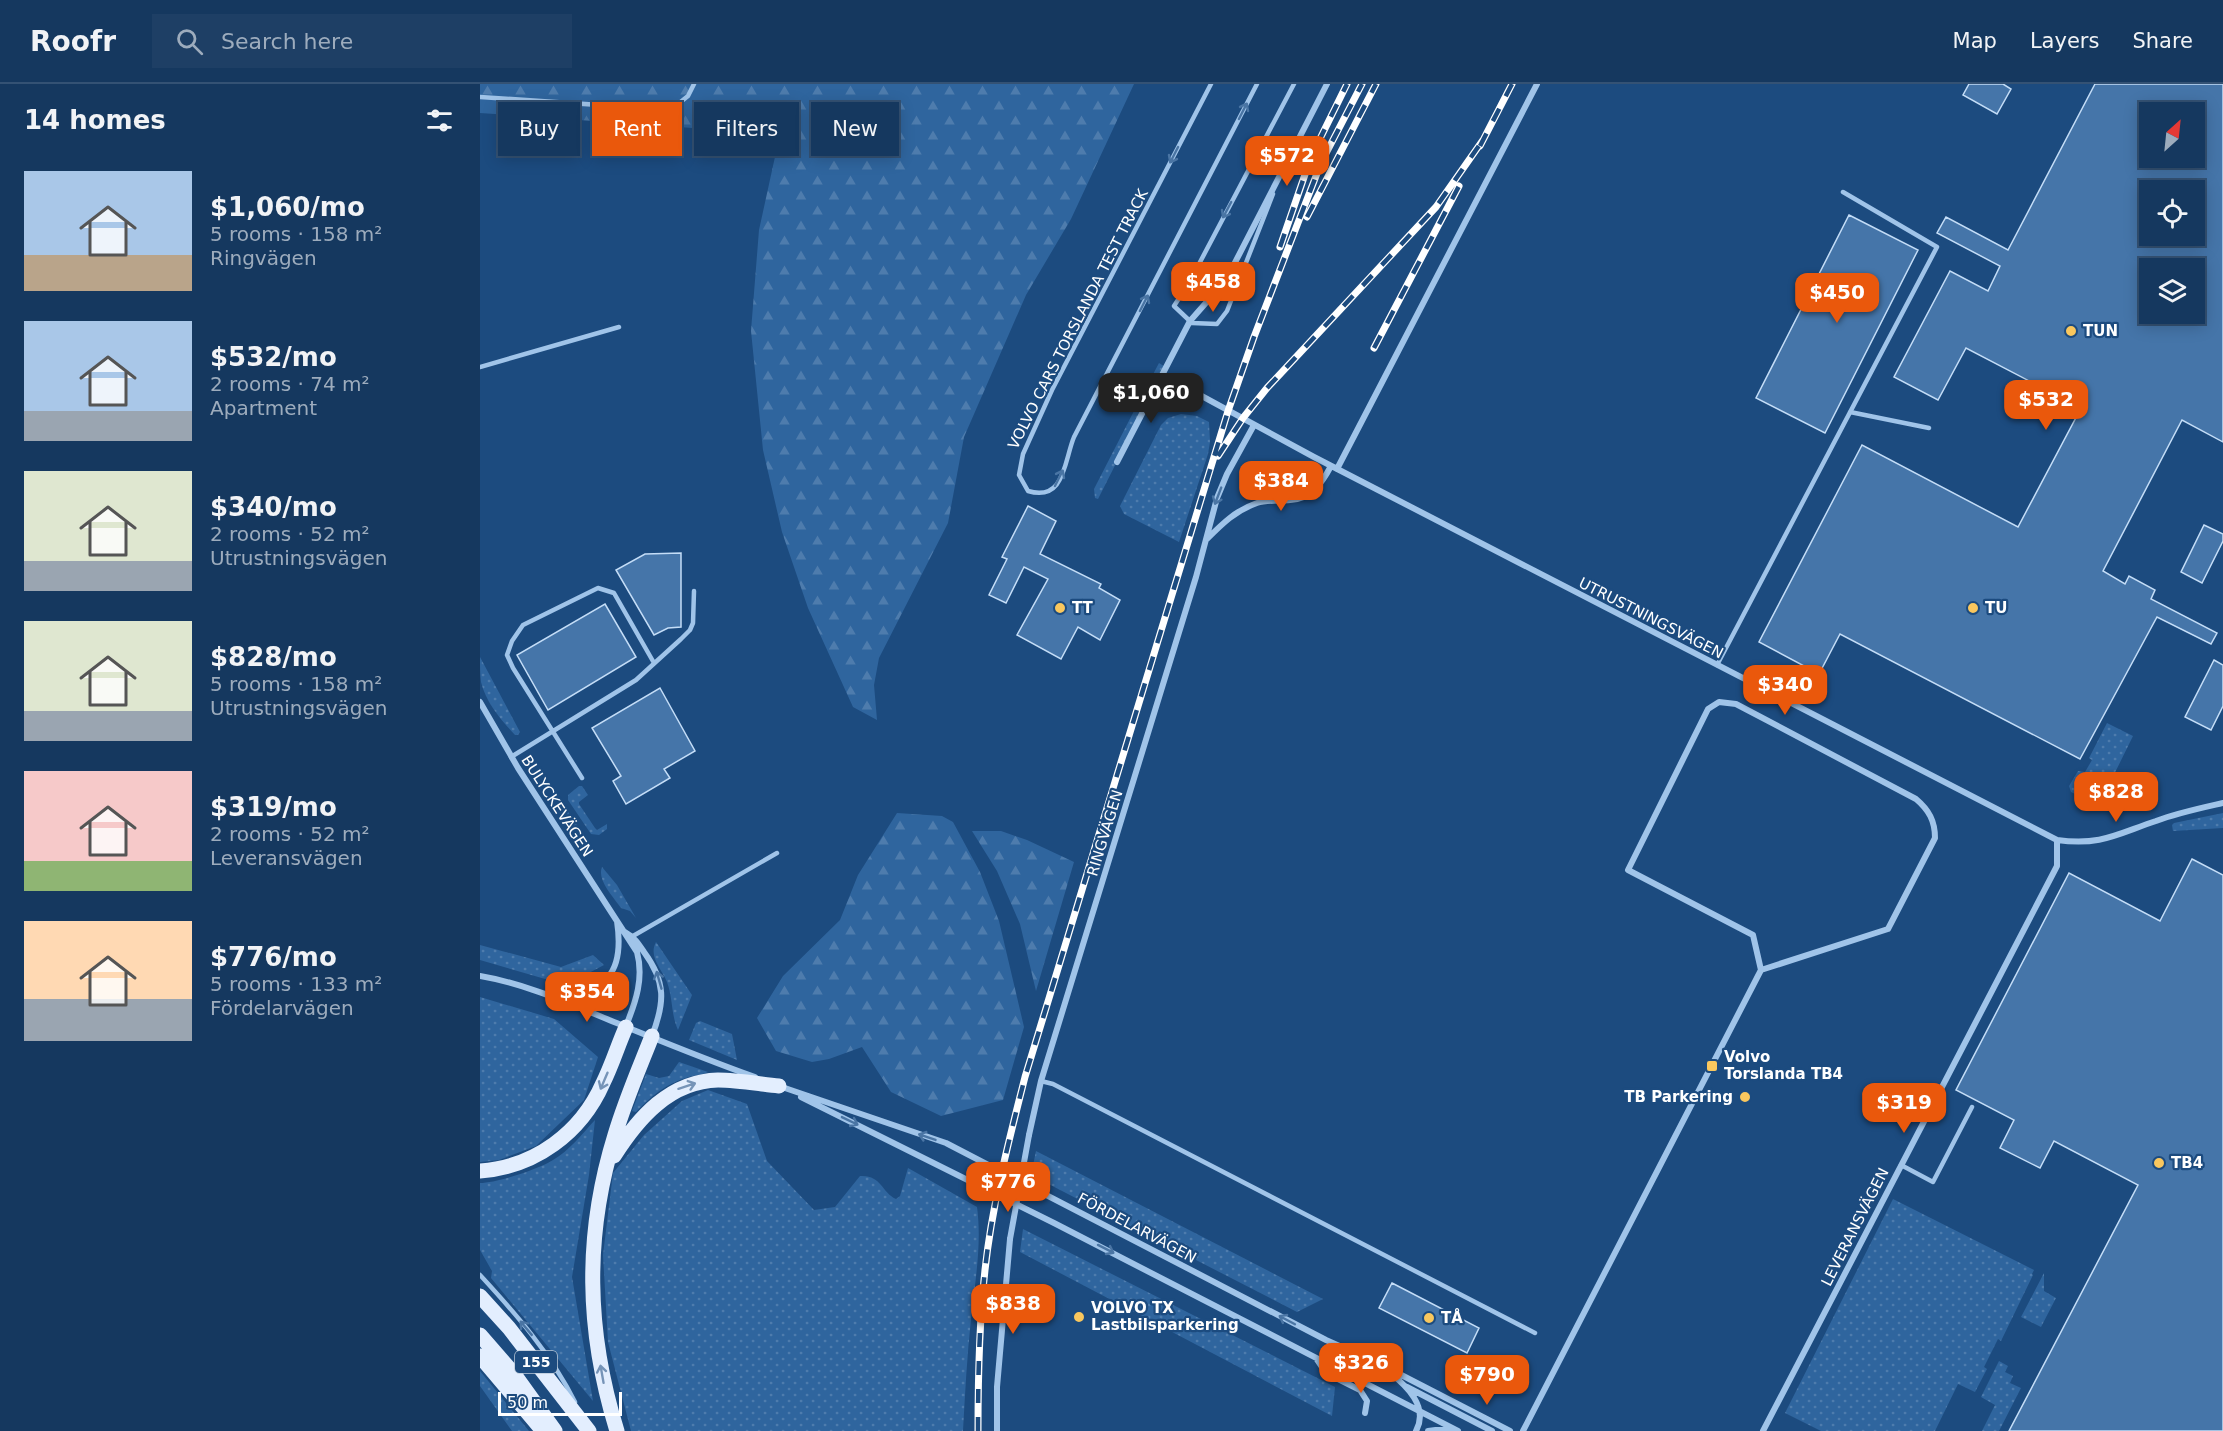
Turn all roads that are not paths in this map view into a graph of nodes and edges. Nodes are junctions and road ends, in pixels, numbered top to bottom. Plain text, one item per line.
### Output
1 (694, 84) edge
2 (1211, 84) edge
3 (1257, 84) edge
4 (1294, 84) edge
5 (1327, 84) edge
6 (1537, 84) edge
7 (480, 97) edge
8 (1283, 169) junction
9 (1843, 192) dead end
10 (1190, 321) junction
11 (619, 327) dead end
12 (480, 367) edge
13 (1163, 375) junction
14 (1850, 412) junction
15 (1254, 425) junction
16 (1929, 428) dead end
17 (1117, 462) dead end
18 (1334, 468) junction
19 (1207, 539) junction
20 (694, 591) dead end
21 (654, 663) junction
22 (1717, 665) junction
23 (1801, 674) dead end
24 (1787, 701) junction
25 (480, 702) edge
26 (483, 715) edge
27 (552, 732) junction
28 (511, 757) junction
29 (582, 778) dead end
30 (2223, 802) edge
31 (2057, 840) junction
32 (777, 853) dead end
33 (617, 921) junction
34 (625, 932) junction
35 (633, 936) junction
36 (1761, 970) junction
37 (480, 976) edge
38 (556, 998) junction
39 (626, 1027) junction
40 (652, 1036) junction
41 (1041, 1081) junction
42 (779, 1086) junction
43 (1972, 1107) dead end
44 (1901, 1165) junction
45 (480, 1171) edge
46 (605, 1172) junction
47 (480, 1275) edge
48 (480, 1296) edge
49 (1535, 1333) dead end
50 (480, 1335) edge
51 (480, 1356) edge
52 (1316, 1357) junction
53 (1380, 1364) junction
54 (1407, 1387) junction
55 (1418, 1410) junction
56 (1365, 1413) dead end
57 (1455, 1429) edge
58 (1433, 1430) edge
59 (1766, 1430) edge
60 (543, 1431) edge
61 (555, 1431) edge
62 (589, 1431) edge
63 (617, 1431) edge
64 (997, 1431) edge
65 (1416, 1431) edge
66 (1492, 1431) edge
67 (1510, 1431) edge
68 (1523, 1431) edge

1 - 7 lane
2 -> 3 lane, VOLVO CARS TORSLANDA TEST TRACK
4 -> 10 lane
5 - 8 street
6 - 18 street, RINGVÄGEN
8 - 10 street
8 - 10 lane
9 - 14 lane
10 - 13 street
11 - 12 lane
13 - 15 street
13 - 17 street
14 - 16 lane
14 - 22 lane
15 - 18 street, UTRUSTNINGSVÄGEN
15 -> 19 street, RINGVÄGEN
18 - 19 street, RINGVÄGEN
18 - 22 street, UTRUSTNINGSVÄGEN
19 - 41 street, RINGVÄGEN
20 - 21 lane
21 - 27 lane
21 - 27 lane
22 - 24 street, UTRUSTNINGSVÄGEN
23 - 24 lane
24 - 31 street, UTRUSTNINGSVÄGEN
25 - 26 street, BULYCKEVÄGEN
26 - 28 street, BULYCKEVÄGEN
27 - 28 lane
27 - 29 lane
28 - 33 street, BULYCKEVÄGEN
30 - 31 street, UTRUSTNINGSVÄGEN
31 - 44 street, LEVERANSVÄGEN
32 - 35 lane
33 - 34 street, BULYCKEVÄGEN
33 - 38 street
34 - 35 street, BULYCKEVÄGEN
34 - 39 street, BULYCKEVÄGEN
40 -> 35 street, BULYCKEVÄGEN
36 - 36 street
36 - 68 street
37 - 38 street, FÖRDELARVÄGEN
38 - 39 street, FÖRDELARVÄGEN
39 - 40 street, FÖRDELARVÄGEN
39 -> 45 main road
40 - 42 street, FÖRDELARVÄGEN
40 - 46 main road
41 - 49 lane
41 - 64 street, RINGVÄGEN, bridge
46 -> 42 main road
42 -> 52 street, FÖRDELARVÄGEN
53 -> 42 street, FÖRDELARVÄGEN
43 - 44 lane
44 - 59 street, LEVERANSVÄGEN
63 -> 46 main road
62 -> 47 lane
48 - 62 main road, 155
50 - 61 main road, 155
51 - 60 main road
52 - 55 street, FÖRDELARVÄGEN
52 - 56 street, FÖRDELARVÄGEN
53 - 54 street, FÖRDELARVÄGEN
53 - 67 street, FÖRDELARVÄGEN
54 - 55 street, FÖRDELARVÄGEN
54 - 66 street
55 - 57 street, FÖRDELARVÄGEN
55 - 65 street
57 - 58 street, FÖRDELARVÄGEN

